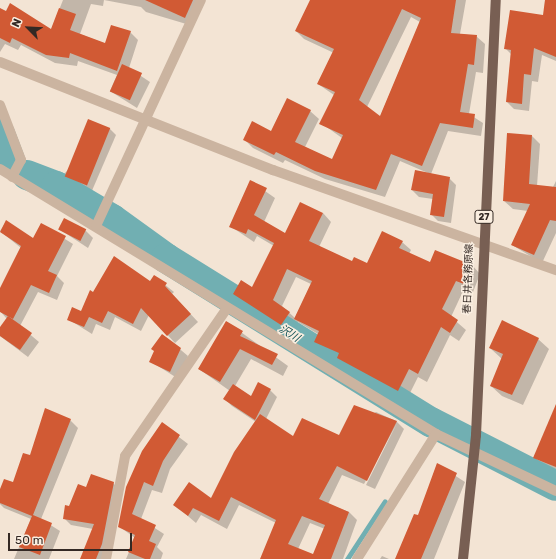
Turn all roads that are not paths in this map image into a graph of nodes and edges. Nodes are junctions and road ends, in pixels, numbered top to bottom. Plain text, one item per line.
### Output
1 (201, 0) edge
2 (496, 0) edge
3 (0, 62) edge
4 (0, 105) edge
5 (145, 121) junction
6 (0, 169) edge
7 (12, 177) junction
8 (96, 226) junction
9 (482, 244) junction
10 (556, 270) edge
11 (226, 308) junction
12 (436, 434) junction
13 (474, 452) junction
14 (556, 491) edge
15 (106, 559) edge
16 (357, 559) edge
17 (463, 559) edge

1 - 5 street
2 - 9 main road, 春日井各務原線 / 27
3 - 5 street
4 - 7 street
5 - 8 street
5 - 9 street
6 - 7 street
7 - 8 street
8 - 11 street
9 - 10 street
9 - 13 main road, 春日井各務原線 / 27
11 - 12 street
11 - 15 street
12 - 13 street
12 - 16 street
13 - 14 street
13 - 17 main road, 春日井各務原線 / 27

